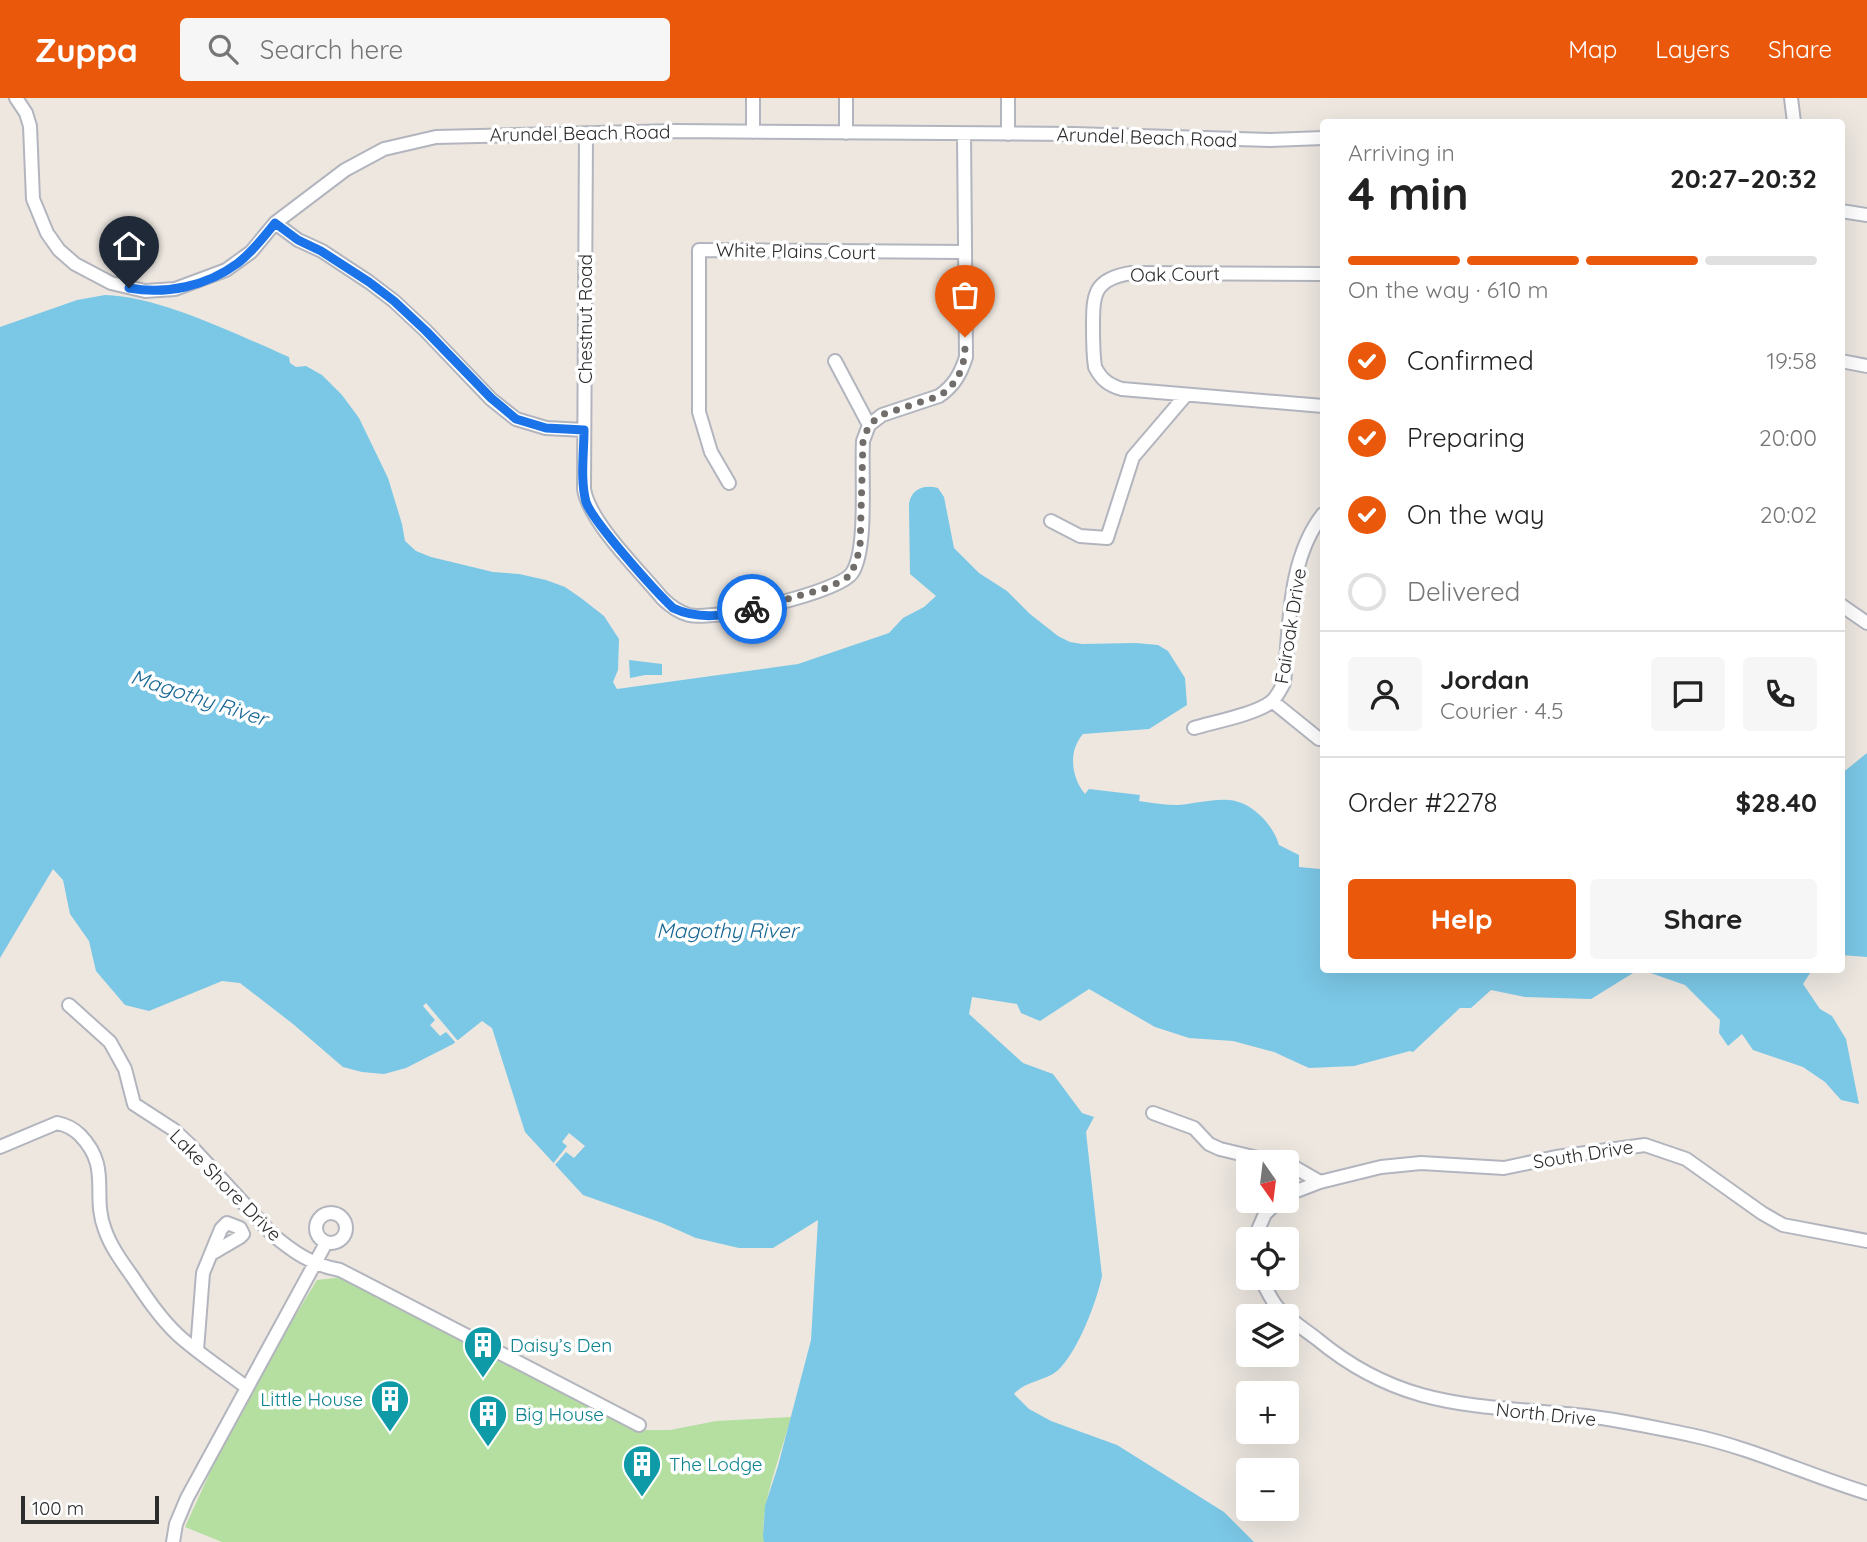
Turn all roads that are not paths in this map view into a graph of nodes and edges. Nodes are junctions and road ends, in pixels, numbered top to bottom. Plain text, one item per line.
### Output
1 (16, 98) edge
2 (753, 98) edge
3 (846, 98) edge
4 (1008, 98) edge
5 (1791, 98) edge
6 (1794, 119) edge
7 (753, 132) junction
8 (846, 133) junction
9 (586, 134) junction
10 (964, 134) junction
11 (1008, 134) junction
12 (1320, 138) edge
13 (1845, 212) edge
14 (1867, 215) edge
15 (275, 223) junction
16 (965, 253) junction
17 (1320, 274) edge
18 (835, 361) dead end
19 (1845, 362) edge
20 (1867, 366) edge
21 (1186, 395) junction
22 (1320, 407) edge
23 (869, 425) junction
24 (584, 430) junction
25 (729, 483) dead end
26 (1320, 519) edge
27 (1051, 521) dead end
28 (1845, 609) edge
29 (1867, 623) edge
30 (1272, 701) junction
31 (1194, 729) dead end
32 (1319, 739) dead end
33 (69, 1005) dead end
34 (1153, 1113) dead end
35 (2, 1143) edge
36 (1236, 1153) edge
37 (1299, 1170) edge
38 (1320, 1182) junction
39 (1299, 1190) edge
40 (1867, 1241) edge
41 (326, 1243) dead end
42 (211, 1254) dead end
43 (315, 1264) junction
44 (1267, 1290) edge
45 (197, 1350) junction
46 (246, 1388) junction
47 (639, 1425) dead end
48 (1867, 1493) edge
49 (173, 1542) edge

1 - 15 street, Arundel Beach Road
2 - 7 street
3 - 8 street
4 - 11 street
5 - 6 street
7 - 8 street, Arundel Beach Road
7 - 9 street, Arundel Beach Road
8 - 10 street, Arundel Beach Road
9 - 15 street, Arundel Beach Road
9 - 24 street, Chestnut Road
10 - 11 street, Arundel Beach Road
10 - 16 street
11 - 12 street, Arundel Beach Road
13 - 14 street
15 - 24 street
16 - 23 street
16 - 25 street, White Plains Court
17 - 21 street, Oak Court
18 - 23 street
19 - 20 street
21 - 22 street, Oak Court
21 - 27 street
23 - 24 street, Chestnut Road
26 - 30 street, Fairoak Drive
28 - 29 street
30 - 31 street, Fairoak Drive
30 - 32 street
33 - 43 street, Lake Shore Drive
34 - 36 street
35 - 45 street
37 - 38 street
38 - 39 street
38 - 40 street, South Drive
41 - 43 street
42 - 45 street
43 - 46 street
43 - 47 street, Lake Shore Drive
44 - 48 street, North Drive
45 - 46 street
46 - 49 street

